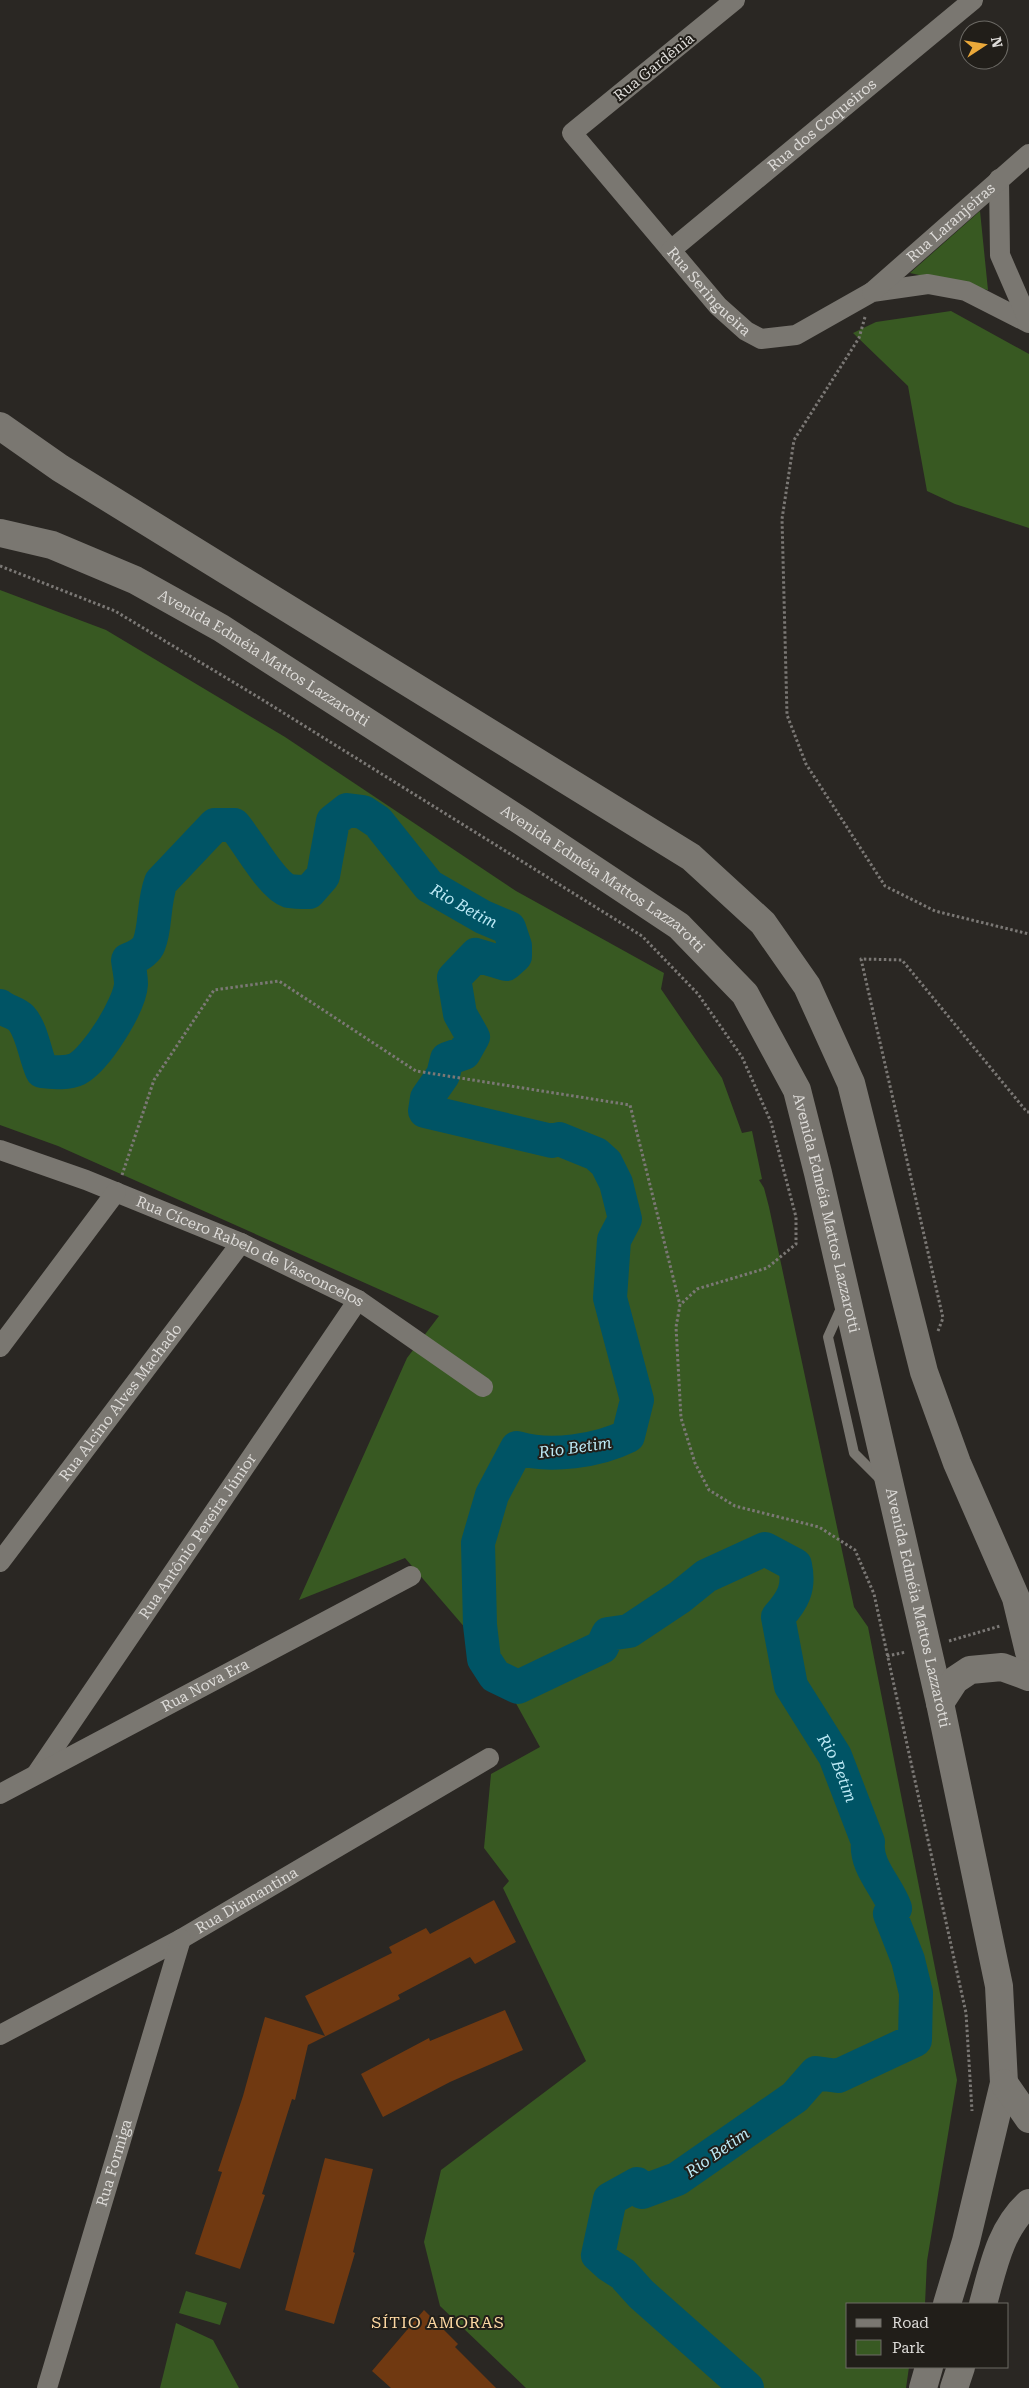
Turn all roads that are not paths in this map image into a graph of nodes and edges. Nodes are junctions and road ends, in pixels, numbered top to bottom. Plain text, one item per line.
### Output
1 (736, 0) edge
2 (973, 0) edge
3 (572, 133) joint
4 (1029, 154) edge
5 (999, 179) junction
6 (671, 250) junction
7 (872, 292) junction
8 (1029, 322) edge
9 (0, 426) edge
10 (0, 532) edge
11 (0, 1150) edge
12 (116, 1192) junction
13 (241, 1243) junction
14 (358, 1300) junction
15 (0, 1347) edge
16 (482, 1386) dead end
17 (0, 1562) edge
18 (411, 1576) dead end
19 (1029, 1652) edge
20 (1029, 1676) edge
21 (940, 1702) junction
22 (490, 1758) dead end
23 (37, 1773) junction
24 (0, 1794) edge
25 (181, 1939) junction
26 (0, 2035) edge
27 (1004, 2083) junction
28 (1029, 2118) edge
29 (1029, 2203) edge
30 (947, 2303) edge
31 (983, 2303) edge
32 (929, 2368) edge
33 (961, 2368) edge
34 (47, 2388) edge
35 (923, 2388) edge
36 (954, 2388) edge

1 - 3 street, Rua Gardênia
2 - 6 street, Rua dos Coqueiros
3 - 6 street, Rua Seringueira
4 - 5 street, Rua Laranjeiras
5 - 7 street, Rua Laranjeiras
5 - 8 street
6 - 7 street, Rua Seringueira
7 - 8 street, Rua Seringueira
9 - 19 main road
10 - 21 main road, Avenida Edméia Mattos Lazzarotti
11 - 12 street, Rua Cícero Rabelo de Vasconcelos
12 - 13 street, Rua Cícero Rabelo de Vasconcelos
12 - 15 street
13 - 14 street, Rua Cícero Rabelo de Vasconcelos
13 - 17 street, Rua Alcino Alves Machado
14 - 16 street, Rua Cícero Rabelo de Vasconcelos
14 - 23 street, Rua Antônio Pereira Júnior
18 - 23 street, Rua Nova Era
20 - 21 main road
21 - 27 main road, Avenida Edméia Mattos Lazzarotti
22 - 25 street, Rua Diamantina
23 - 24 street, Rua Nova Era
25 - 26 street, Rua Diamantina
25 - 34 street, Rua Formiga
27 - 28 main road
27 - 30 main road, Avenida Edméia Mattos Lazzarotti
29 - 31 main road
32 - 35 main road
33 - 36 main road

